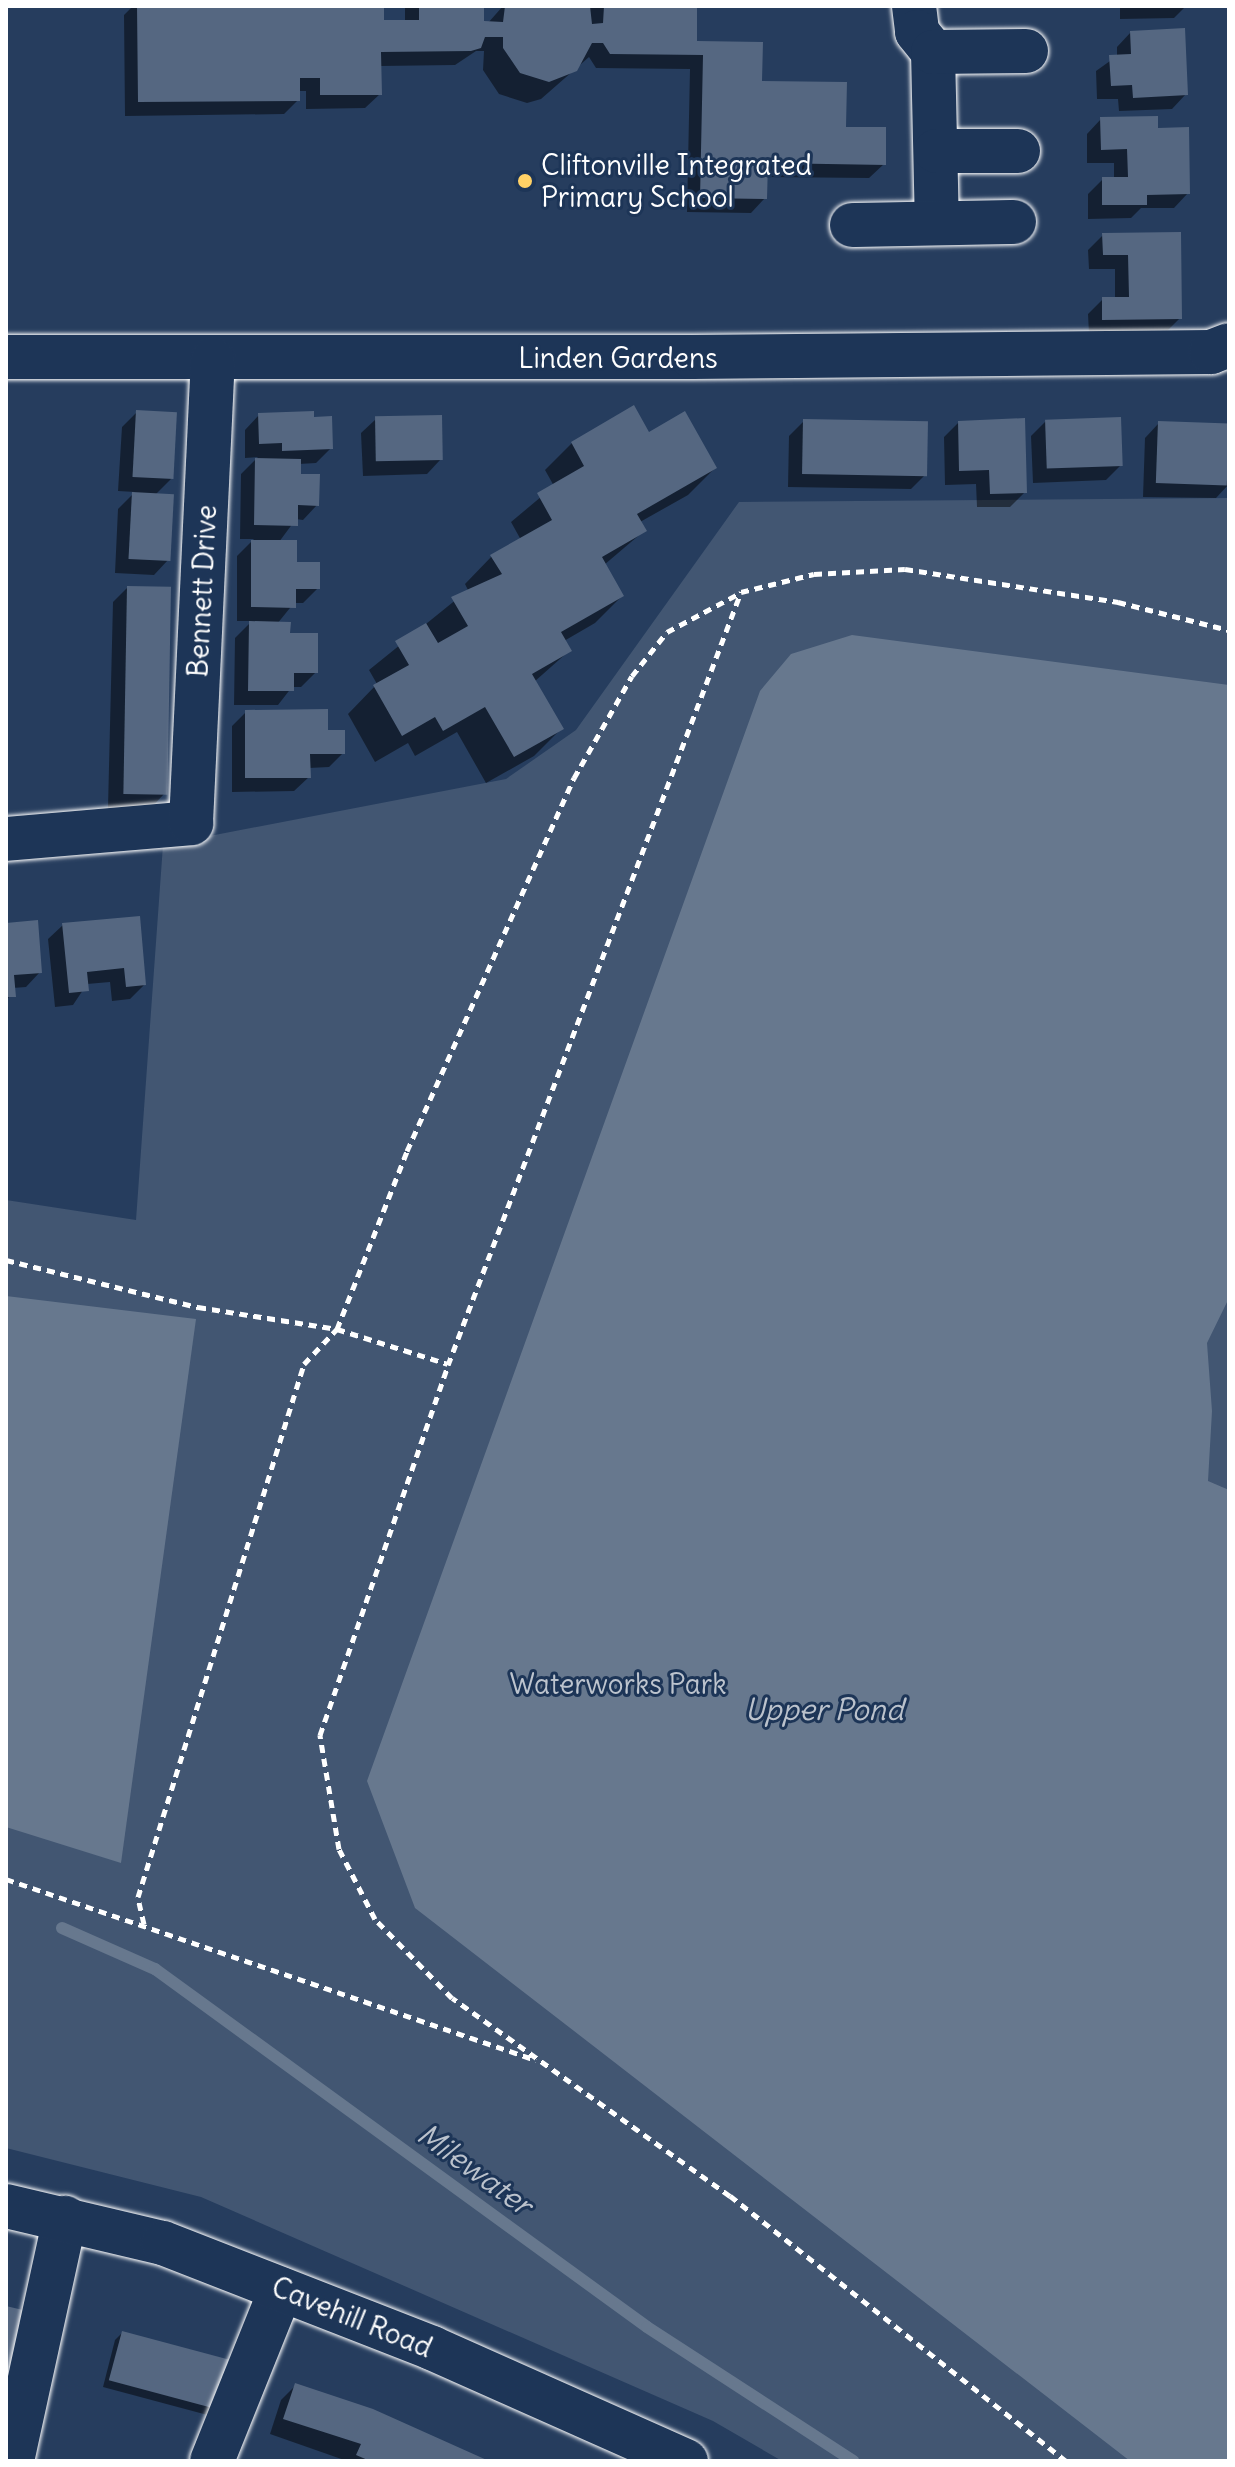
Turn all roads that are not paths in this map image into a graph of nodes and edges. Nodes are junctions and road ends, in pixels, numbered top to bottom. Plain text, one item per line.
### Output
1 (914, 6) edge
2 (1026, 51) dead end
3 (933, 52) junction
4 (936, 151) junction
5 (1018, 151) dead end
6 (1014, 222) dead end
7 (937, 223) junction
8 (852, 225) dead end
9 (1229, 345) edge
10 (6, 357) edge
11 (213, 360) junction
12 (6, 839) edge
13 (6, 2206) edge
14 (65, 2218) junction
15 (281, 2289) junction
16 (12, 2461) edge
17 (212, 2461) edge
18 (686, 2461) edge

1 - 3 street
2 - 3 street
3 - 4 street
4 - 5 street
4 - 7 street
6 - 7 street
7 - 8 street
9 - 11 street, Linden Gardens
10 - 11 street, Linden Gardens
11 - 12 street, Bennett Drive
13 - 14 street, Cavehill Road
14 - 15 street, Cavehill Road
14 - 16 street
15 - 17 street
15 - 18 street, Cavehill Road

